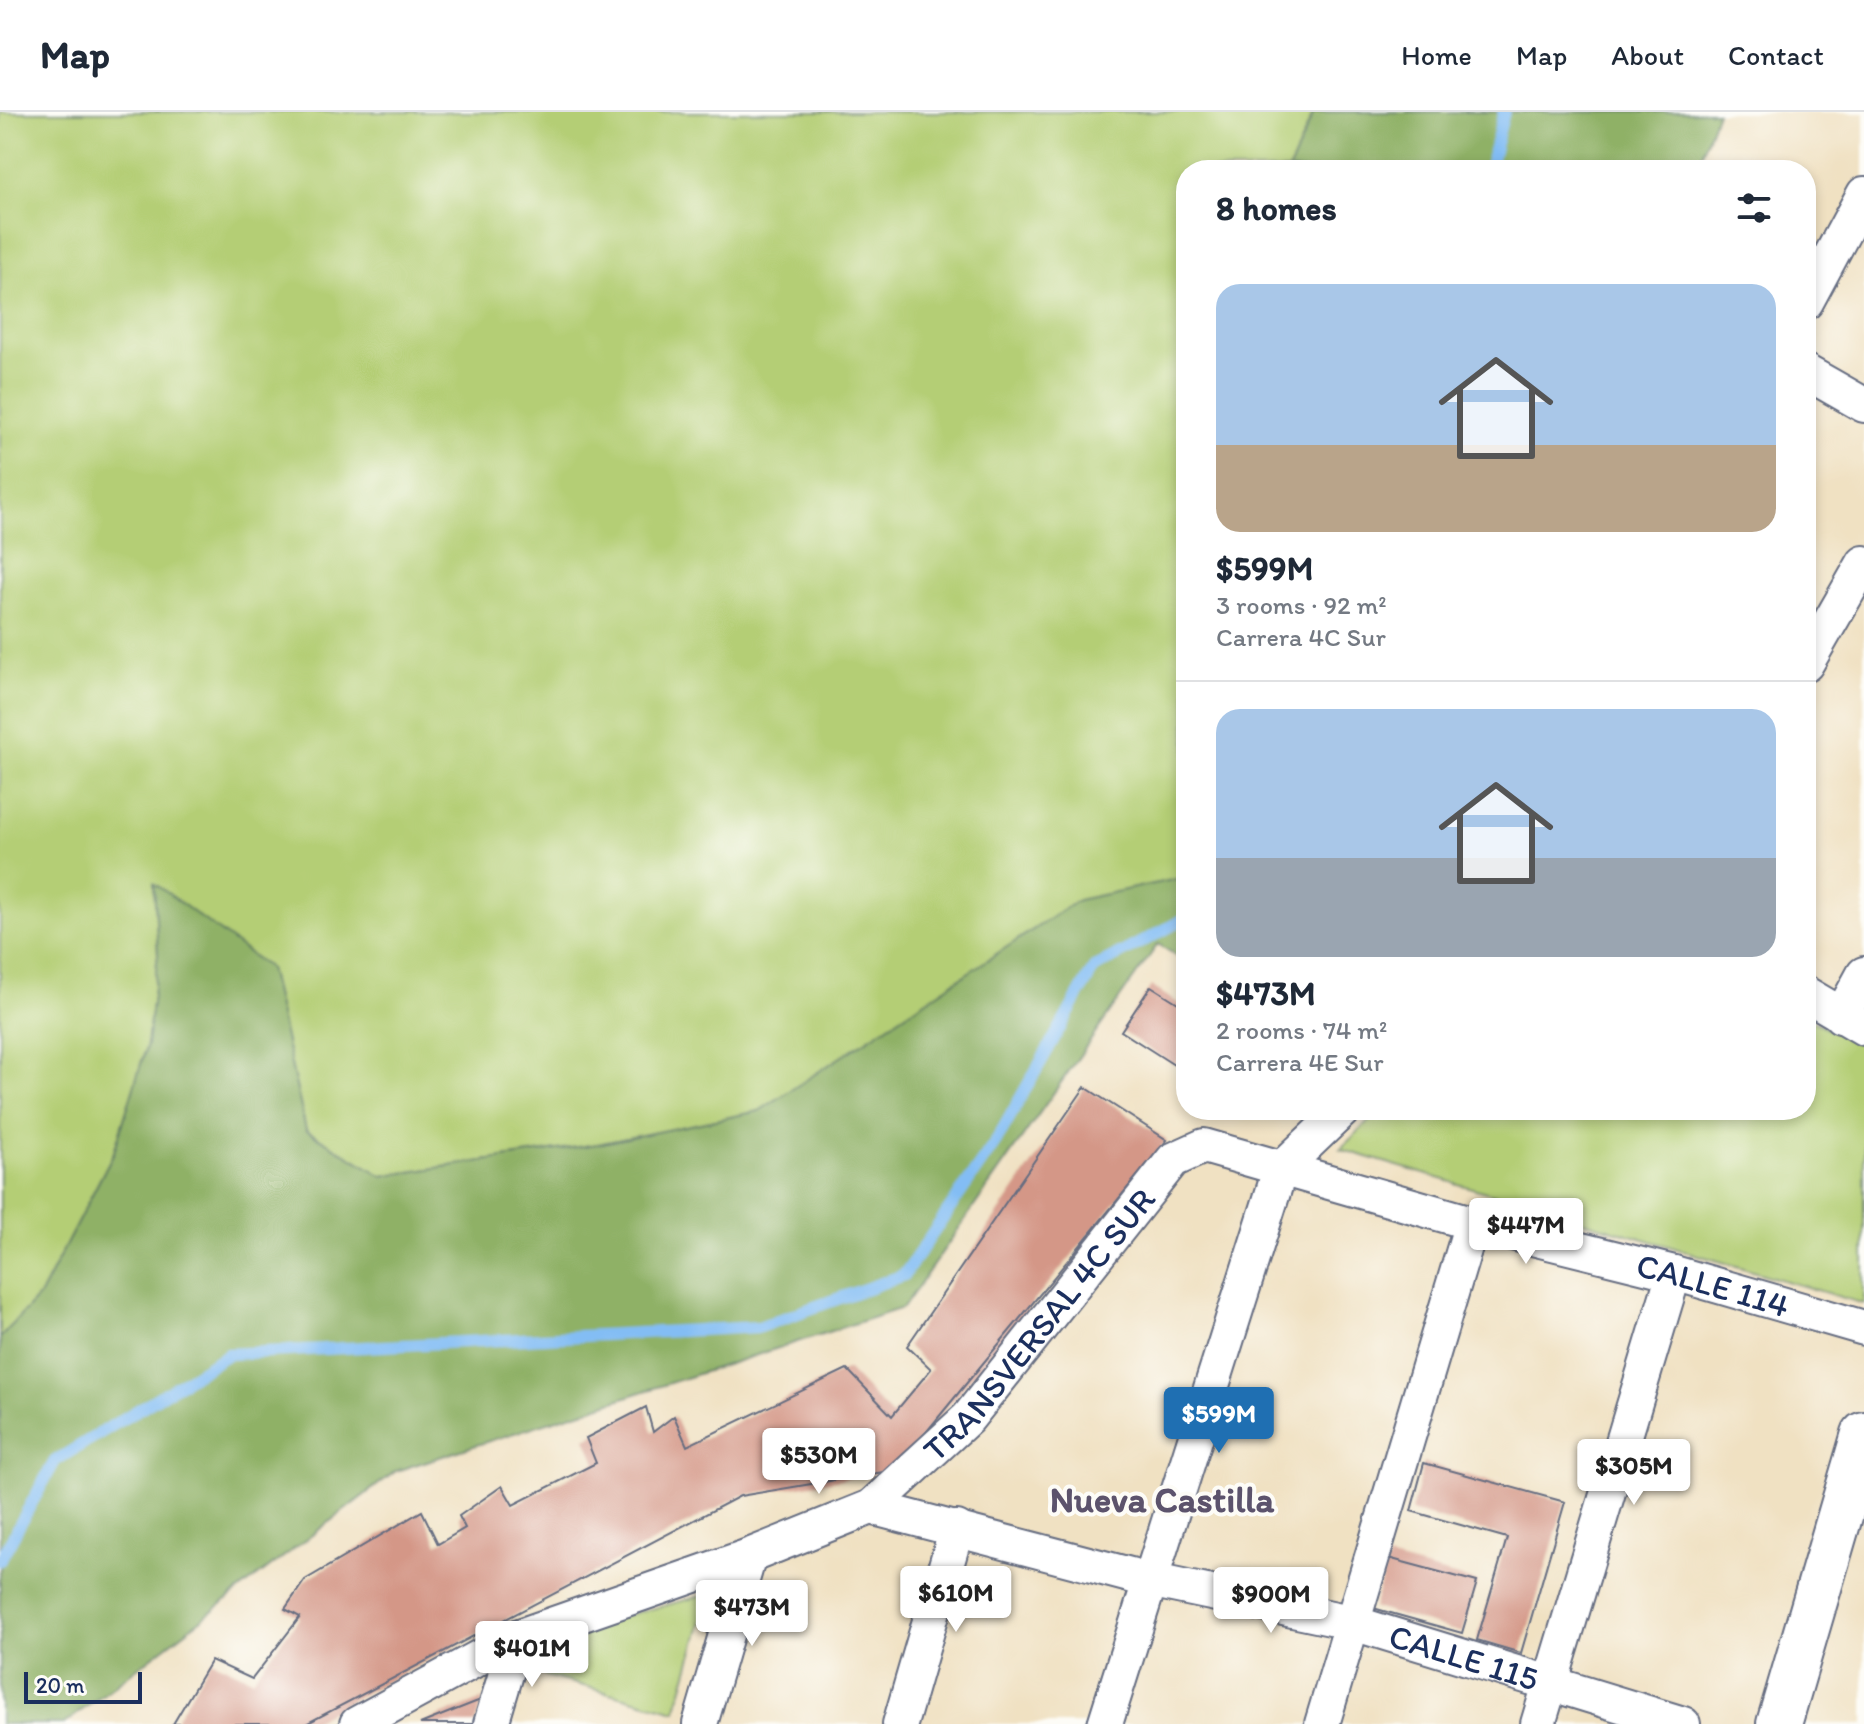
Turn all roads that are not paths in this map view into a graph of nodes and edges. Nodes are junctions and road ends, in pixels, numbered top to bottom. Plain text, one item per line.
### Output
1 (1864, 194) edge
2 (1816, 283) edge
3 (1816, 378) edge
4 (1864, 405) edge
5 (1864, 563) edge
6 (1816, 647) edge
7 (1864, 974) edge
8 (1816, 1000) edge
9 (1853, 1022) edge
10 (1332, 1120) edge
11 (1189, 1150) joint
12 (1280, 1170) junction
13 (1472, 1223) junction
14 (1674, 1273) junction
15 (1864, 1328) edge
16 (1864, 1434) edge
17 (871, 1507) junction
18 (957, 1528) junction
19 (749, 1556) junction
20 (1149, 1580) junction
21 (1350, 1622) junction
22 (517, 1637) junction
23 (1550, 1684) junction
24 (357, 1724) edge
25 (491, 1724) edge
26 (700, 1724) edge
27 (900, 1724) edge
28 (1105, 1724) edge
29 (1322, 1724) edge
30 (1538, 1724) edge
31 (1683, 1724) edge
32 (1779, 1724) edge

1 - 2 street
3 - 4 street
5 - 6 street
7 - 9 street
8 - 9 street
10 - 12 street
11 - 12 street, CALLE 114
11 - 17 street, TRANSVERSAL 4C SUR
12 - 13 street, CALLE 114
12 - 20 street
13 - 14 street, CALLE 114
13 - 21 street
14 - 15 street, CALLE 114
14 - 23 street
16 - 32 street
17 - 18 street, CALLE 115
17 - 19 street, TRANSVERSAL 4C SUR
18 - 20 street, CALLE 115
18 - 27 street
19 - 22 street, TRANSVERSAL 4C SUR
19 - 26 street
20 - 21 street, CALLE 115
20 - 28 street
21 - 23 street, CALLE 115
21 - 29 street
22 - 24 street, TRANSVERSAL 4C SUR
22 - 25 street
23 - 30 street
23 - 31 street, CALLE 115

